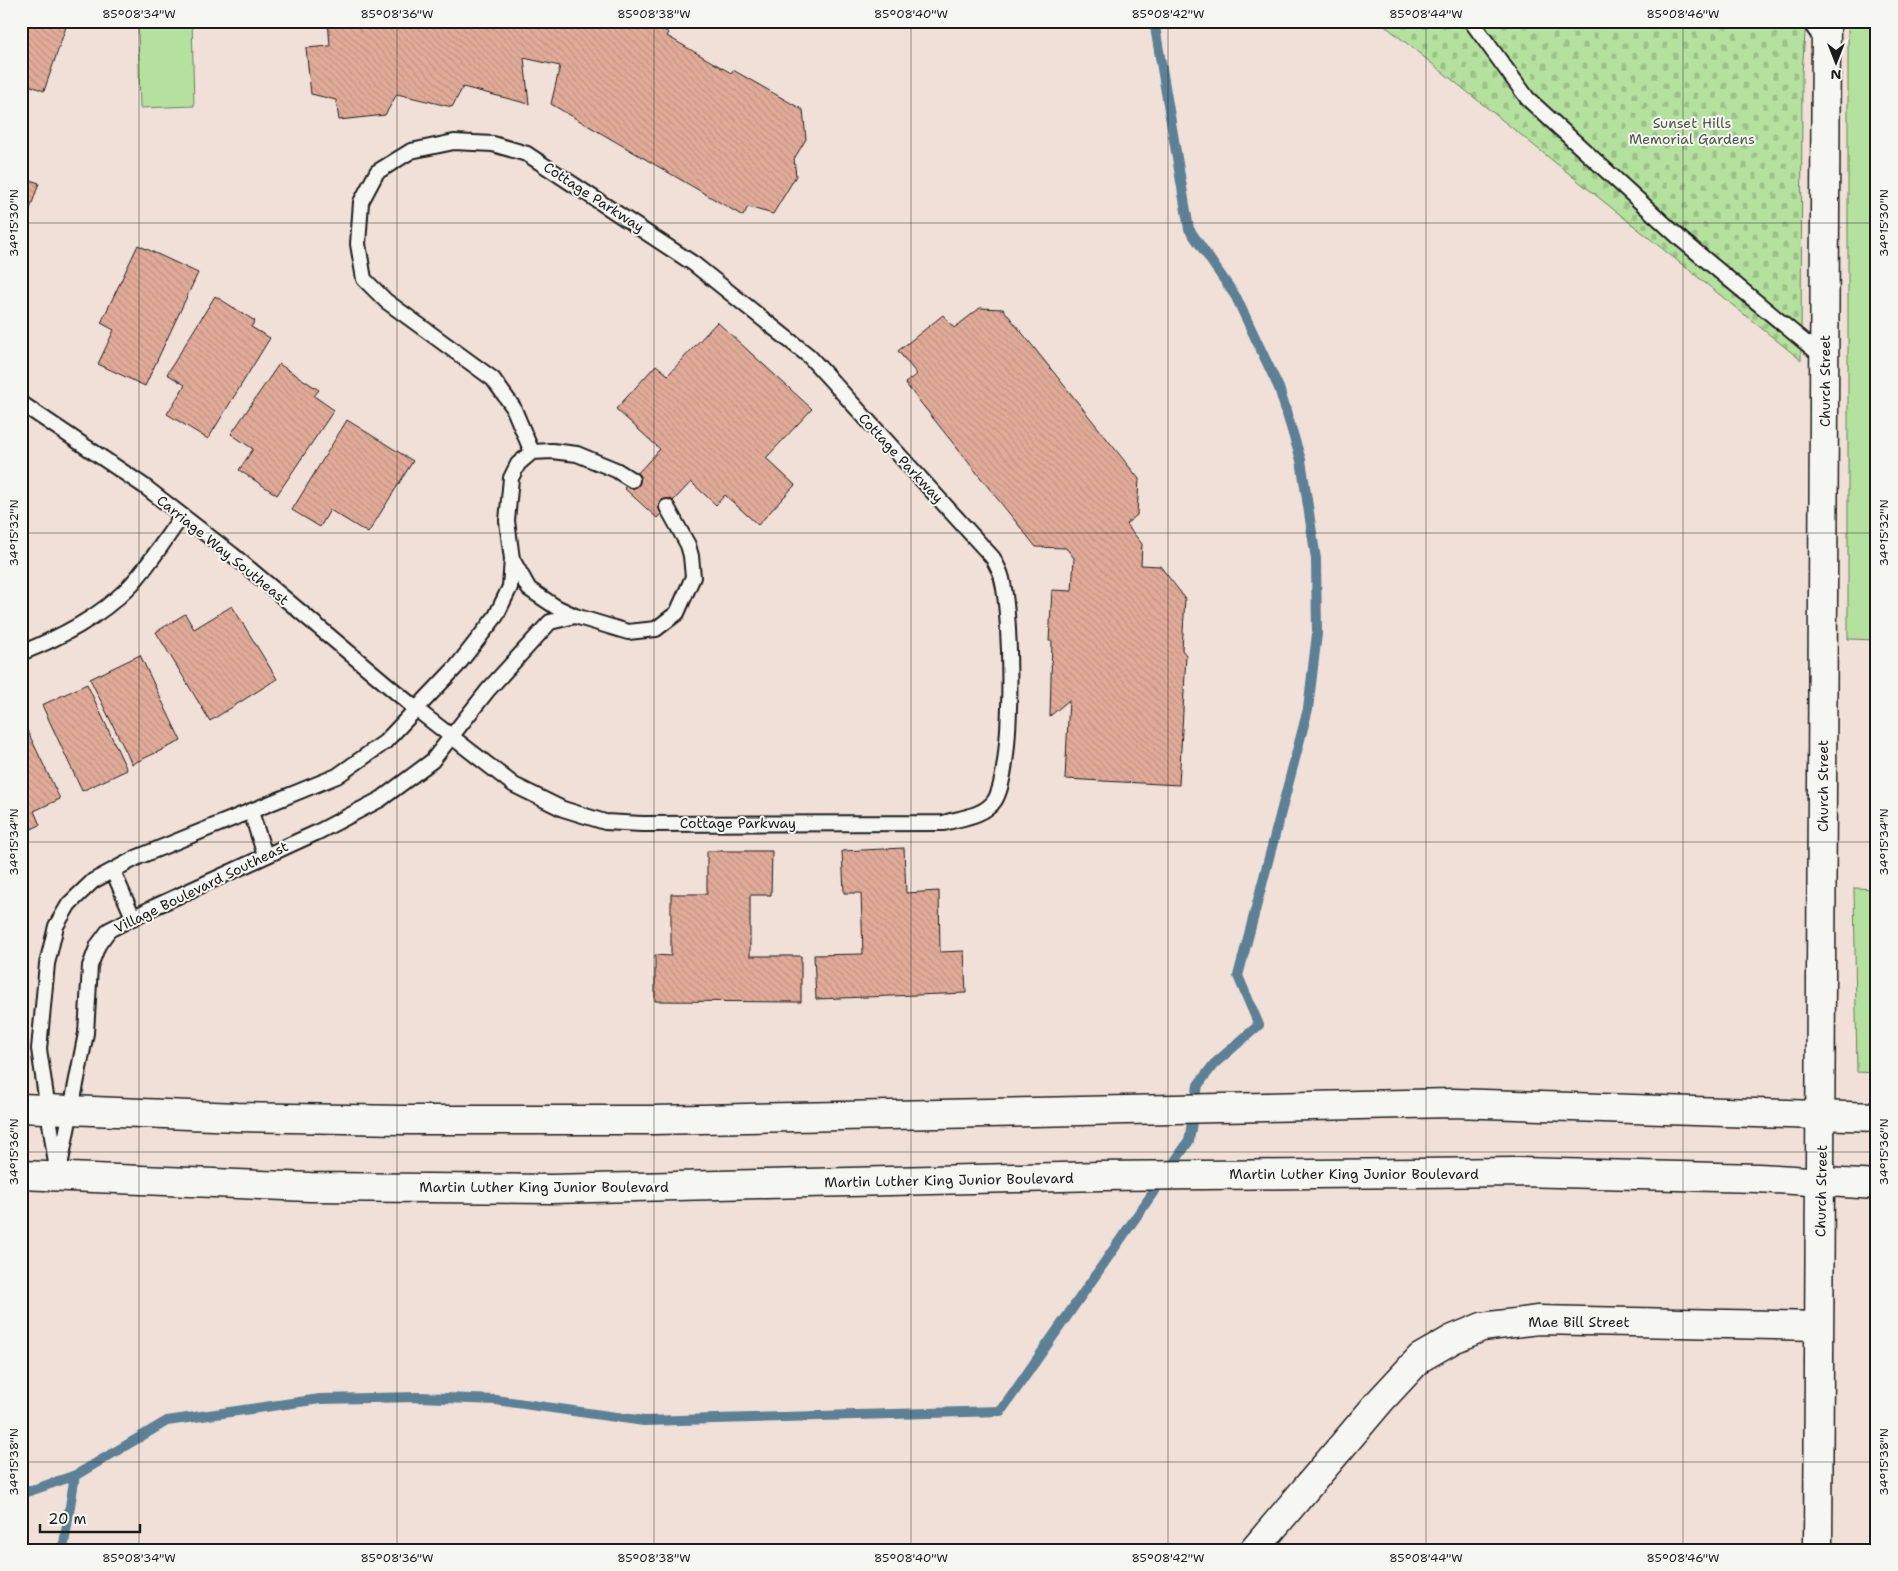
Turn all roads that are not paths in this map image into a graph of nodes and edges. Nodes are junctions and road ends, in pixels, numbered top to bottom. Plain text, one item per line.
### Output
1 (1471, 21) edge
2 (1809, 21) edge
3 (1826, 34) edge
4 (1825, 359) junction
5 (21, 403) edge
6 (532, 452) junction
7 (632, 480) dead end
8 (667, 508) dead end
9 (182, 516) junction
10 (512, 559) junction
11 (575, 616) junction
12 (21, 653) edge
13 (416, 709) junction
14 (451, 737) junction
15 (252, 812) junction
16 (265, 855) junction
17 (113, 871) junction
18 (133, 918) junction
19 (21, 1108) edge
20 (60, 1110) junction
21 (1822, 1116) junction
22 (1877, 1117) edge
23 (21, 1175) edge
24 (58, 1177) junction
25 (1822, 1182) junction
26 (1877, 1185) edge
27 (1819, 1326) junction
28 (1254, 1550) edge
29 (1818, 1550) edge

1 - 4 lane
2 - 3 lane
3 - 4 main road, Church Street
4 - 21 main road, Church Street
5 - 9 lane, Carriage Way Southeast
6 - 7 lane
6 - 10 lane, Village Boulevard Southeast
6 - 14 lane, Cottage Parkway
8 - 11 lane, Village Boulevard Southeast
9 - 12 lane
9 - 13 lane, Carriage Way Southeast
10 - 11 lane, Village Boulevard Southeast
10 - 13 lane, Village Boulevard Southeast
11 - 14 lane, Village Boulevard Southeast
13 - 14 lane, Cottage Parkway
13 - 15 lane, Village Boulevard Southeast
14 - 16 lane, Village Boulevard Southeast
15 - 16 lane
15 - 17 lane, Village Boulevard Southeast
16 - 18 lane, Village Boulevard Southeast
17 - 18 lane
17 - 20 lane, Village Boulevard Southeast
18 - 20 lane, Village Boulevard Southeast
19 - 20 main road
20 - 21 main road
20 - 24 lane, Village Boulevard Southeast
20 - 24 lane, Village Boulevard Southeast
21 - 22 main road
21 - 25 main road, Church Street
23 - 24 main road, Martin Luther King Junior Boulevard
24 - 25 main road, Martin Luther King Junior Boulevard
25 - 26 main road, Martin Luther King Junior Boulevard
25 - 27 main road, Church Street
27 - 28 main road, Mae Bill Street
27 - 29 main road, Church Street

